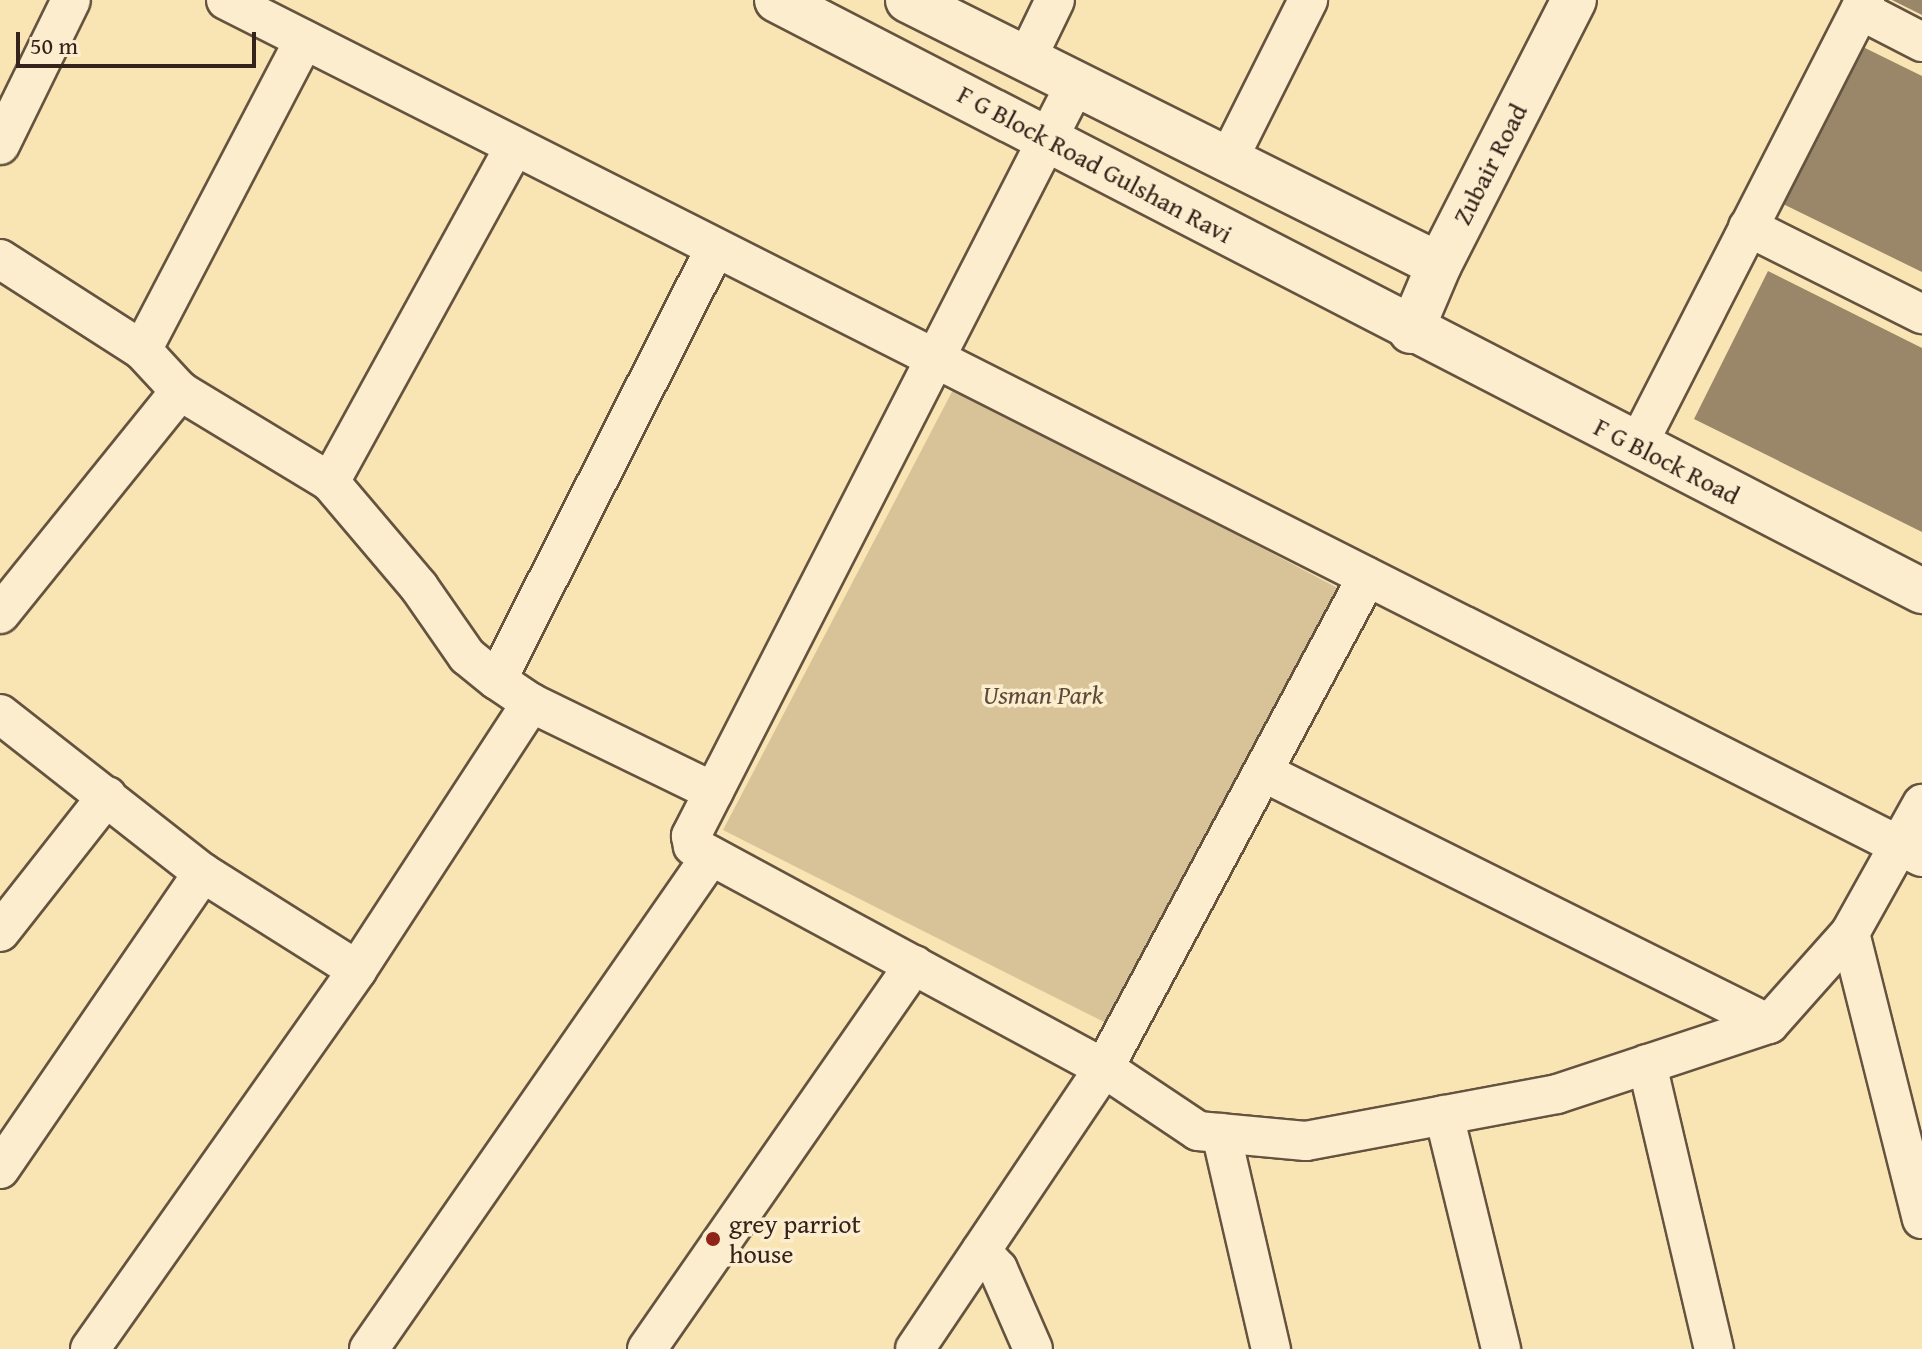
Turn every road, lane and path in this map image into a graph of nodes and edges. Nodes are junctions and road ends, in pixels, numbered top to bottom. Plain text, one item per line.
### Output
1 (71, 0) edge
2 (226, 0) edge
3 (777, 0) edge
4 (908, 0) edge
5 (1055, 0) edge
6 (1308, 0) edge
7 (1574, 0) edge
8 (1862, 5) edge
9 (304, 40) junction
10 (1922, 42) edge
11 (1027, 58) junction
12 (1076, 83) junction
13 (1049, 138) junction
14 (0, 145) edge
15 (514, 147) junction
16 (1228, 160) junction
17 (1748, 227) junction
18 (715, 248) junction
19 (0, 259) edge
20 (1439, 265) junction
21 (1922, 314) edge
22 (1411, 331) junction
23 (142, 350) junction
24 (933, 359) junction
25 (180, 391) junction
26 (1637, 446) junction
27 (330, 482) junction
28 (1367, 577) junction
29 (1922, 591) edge
30 (0, 614) edge
31 (497, 680) junction
32 (531, 703) junction
33 (0, 714) edge
34 (1265, 773) junction
35 (714, 792) junction
36 (107, 796) junction
37 (1922, 804) edge
38 (1912, 852) edge
39 (711, 856) junction
40 (203, 873) junction
41 (0, 932) edge
42 (1850, 933) junction
43 (914, 965) junction
44 (357, 970) junction
45 (1769, 1024) junction
46 (1647, 1064) junction
47 (1104, 1068) junction
48 (1444, 1115) junction
49 (1221, 1133) junction
50 (0, 1169) edge
51 (1922, 1219) edge
52 (981, 1251) junction
53 (90, 1349) edge
54 (369, 1349) edge
55 (647, 1349) edge
56 (915, 1349) edge
57 (1033, 1349) edge
58 (1271, 1349) edge
59 (1501, 1349) edge
60 (1714, 1349) edge

1 - 14 street
2 - 9 street
3 - 13 street, F G Block Road Gulshan Ravi
4 - 11 street
5 - 11 street
6 - 16 street
7 - 20 street, Zubair Road
8 - 10 street
8 - 17 street
9 - 15 street
9 - 23 street
11 - 12 street
12 - 13 street
12 - 16 street
13 - 22 street, F G Block Road Gulshan Ravi
13 - 24 street
15 - 18 street
15 - 27 street
16 - 20 street
17 - 21 street
17 - 26 street
18 - 24 street
18 - 31 street
19 - 23 street
20 - 22 street, Zubair Road
22 - 26 street, F G Block Road
23 - 25 street
24 - 28 street
24 - 35 street
25 - 27 street
25 - 30 street
26 - 29 street, F G Block Road
27 - 31 street
28 - 34 street
28 - 38 street
31 - 32 street
32 - 35 street
32 - 44 street
33 - 36 street
34 - 45 street
34 - 47 street
35 - 39 street
36 - 40 street
36 - 41 street
37 - 38 street
38 - 42 street
39 - 43 street
39 - 54 street
40 - 44 street
40 - 50 street
42 - 45 street
42 - 51 street
43 - 47 street
43 - 55 street
44 - 53 street
45 - 46 street
46 - 48 street
46 - 60 street
47 - 49 street
47 - 52 street
48 - 49 street
48 - 59 street
49 - 58 street
52 - 56 street
52 - 57 street

